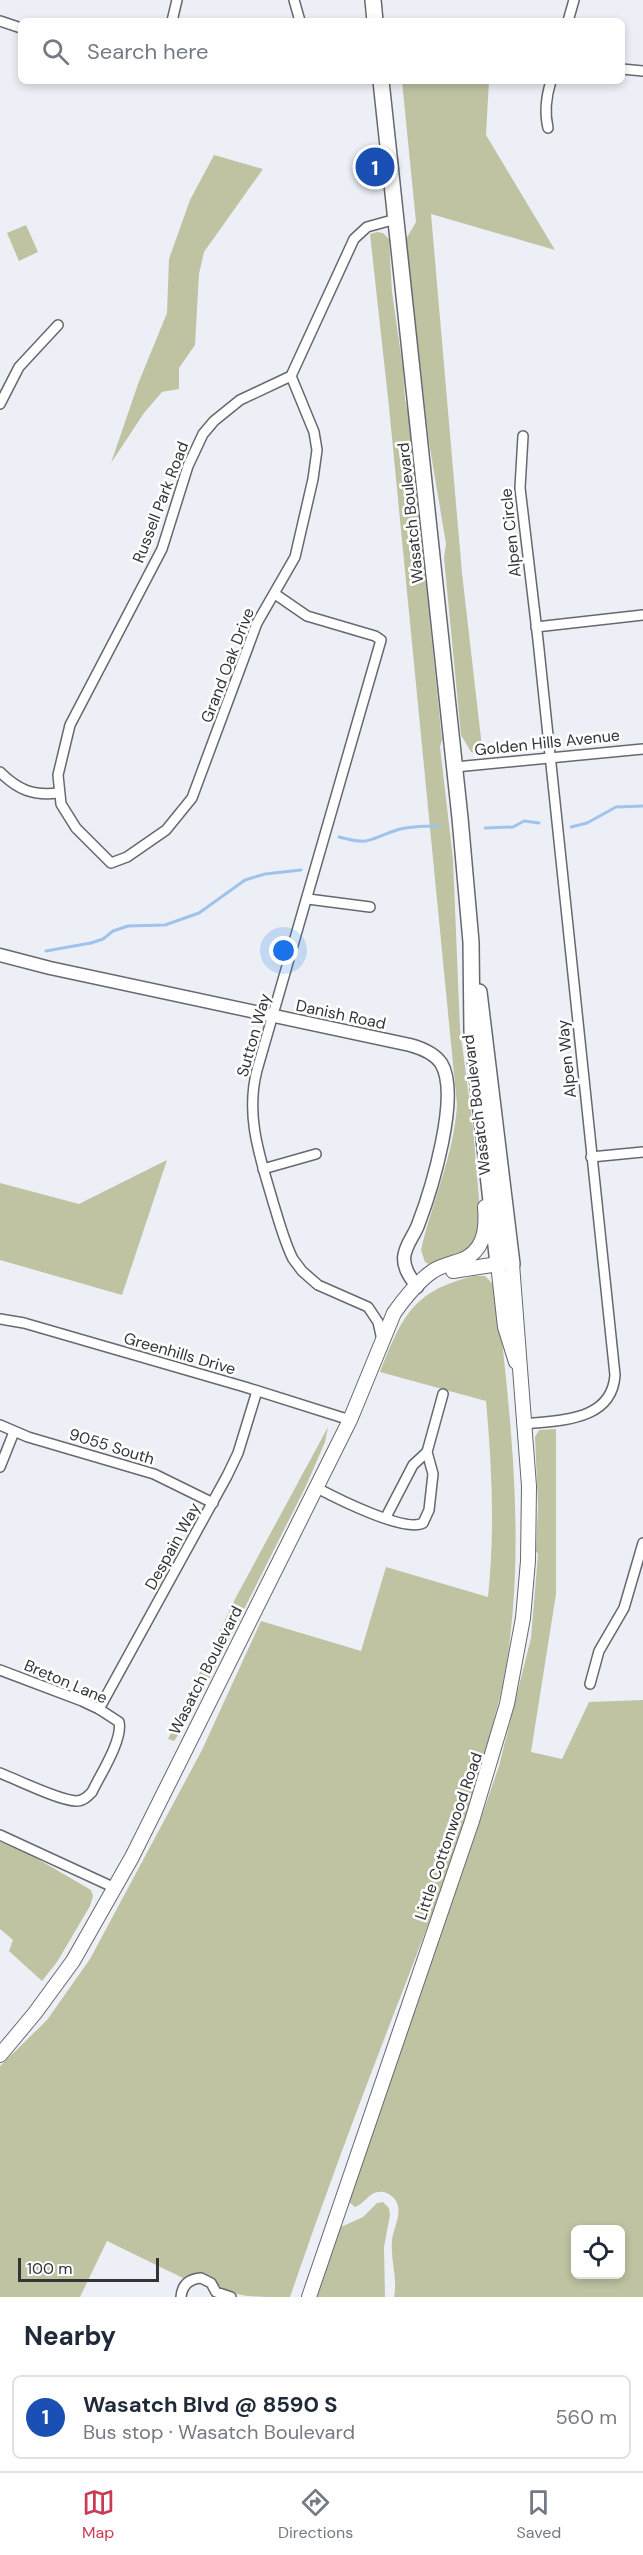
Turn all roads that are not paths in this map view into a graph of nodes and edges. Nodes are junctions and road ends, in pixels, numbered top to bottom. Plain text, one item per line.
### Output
1 (177, 0) edge
2 (294, 0) edge
3 (373, 0) edge
4 (574, 0) edge
5 (173, 18) edge
6 (299, 18) edge
7 (375, 18) edge
8 (569, 18) edge
9 (0, 21) edge
10 (18, 26) edge
11 (625, 69) edge
12 (643, 71) edge
13 (381, 84) edge
14 (550, 84) edge
15 (548, 128) dead end
16 (396, 219) junction
17 (58, 325) dead end
18 (291, 376) junction
19 (0, 402) edge
20 (522, 436) dead end
21 (275, 594) junction
22 (643, 615) edge
23 (536, 627) junction
24 (643, 749) edge
25 (550, 757) junction
26 (346, 767) junction
27 (455, 767) junction
28 (356, 770) dead end
29 (0, 772) edge
30 (58, 793) junction
31 (308, 899) junction
32 (370, 907) dead end
33 (0, 955) edge
34 (273, 1017) junction
35 (490, 1151) junction
36 (643, 1152) edge
37 (316, 1154) dead end
38 (591, 1157) junction
39 (264, 1169) junction
40 (505, 1264) junction
41 (417, 1287) junction
42 (0, 1319) edge
43 (382, 1340) junction
44 (257, 1391) junction
45 (443, 1394) dead end
46 (350, 1420) junction
47 (525, 1424) junction
48 (0, 1425) edge
49 (14, 1432) junction
50 (427, 1452) junction
51 (0, 1467) edge
52 (317, 1488) junction
53 (213, 1503) junction
54 (386, 1517) junction
55 (642, 1547) edge
56 (0, 1670) edge
57 (590, 1684) dead end
58 (99, 1709) junction
59 (0, 1773) edge
60 (0, 1835) edge
61 (116, 1888) junction
62 (0, 2055) edge
63 (182, 2297) edge
64 (231, 2297) edge
65 (309, 2297) edge

1 - 5 street
2 - 6 street
3 - 7 main road
4 - 8 street
9 - 10 street
11 - 12 street
13 - 16 main road, Wasatch Boulevard
14 - 15 street
16 - 18 street
16 - 27 main road, Wasatch Boulevard
17 - 19 street
18 - 21 street, Grand Oak Drive
18 - 30 street, Russell Park Road
20 - 23 street, Alpen Circle
21 - 26 street, Sutton Way
21 - 30 street, Grand Oak Drive
22 - 23 street
23 - 25 street, Alpen Way
24 - 25 street, Golden Hills Avenue
25 - 27 street, Golden Hills Avenue
25 - 38 street, Alpen Way
26 - 28 street
26 - 31 street, Sutton Way
27 - 35 main road, Wasatch Boulevard
29 - 30 street
31 - 32 street
31 - 34 street, Sutton Way
33 - 34 street, Danish Road
34 - 39 street, Sutton Way
34 - 41 street, Danish Road
35 - 40 main road, Wasatch Boulevard
35 - 41 main road, Wasatch Boulevard
36 - 38 street
37 - 39 street
38 - 47 street, Alpen Way
39 - 43 street, Sutton Way
40 - 41 main road, Wasatch Boulevard
40 - 47 main road, Little Cottonwood Road
41 - 43 main road, Wasatch Boulevard
42 - 44 street, Greenhills Drive
43 - 46 main road, Wasatch Boulevard
44 - 46 street, Greenhills Drive
44 - 53 street, Despain Way
45 - 50 street
46 - 52 main road, Wasatch Boulevard
47 - 65 main road, Little Cottonwood Road
48 - 49 street, 9055 South
49 - 51 street
49 - 53 street, 9055 South
50 - 54 street
50 - 54 street
52 - 54 street
52 - 61 main road, Wasatch Boulevard
53 - 58 street, Despain Way
55 - 57 street
56 - 58 street, Breton Lane
58 - 59 street, Breton Lane
60 - 61 street
61 - 62 main road, Wasatch Boulevard
63 - 64 street

